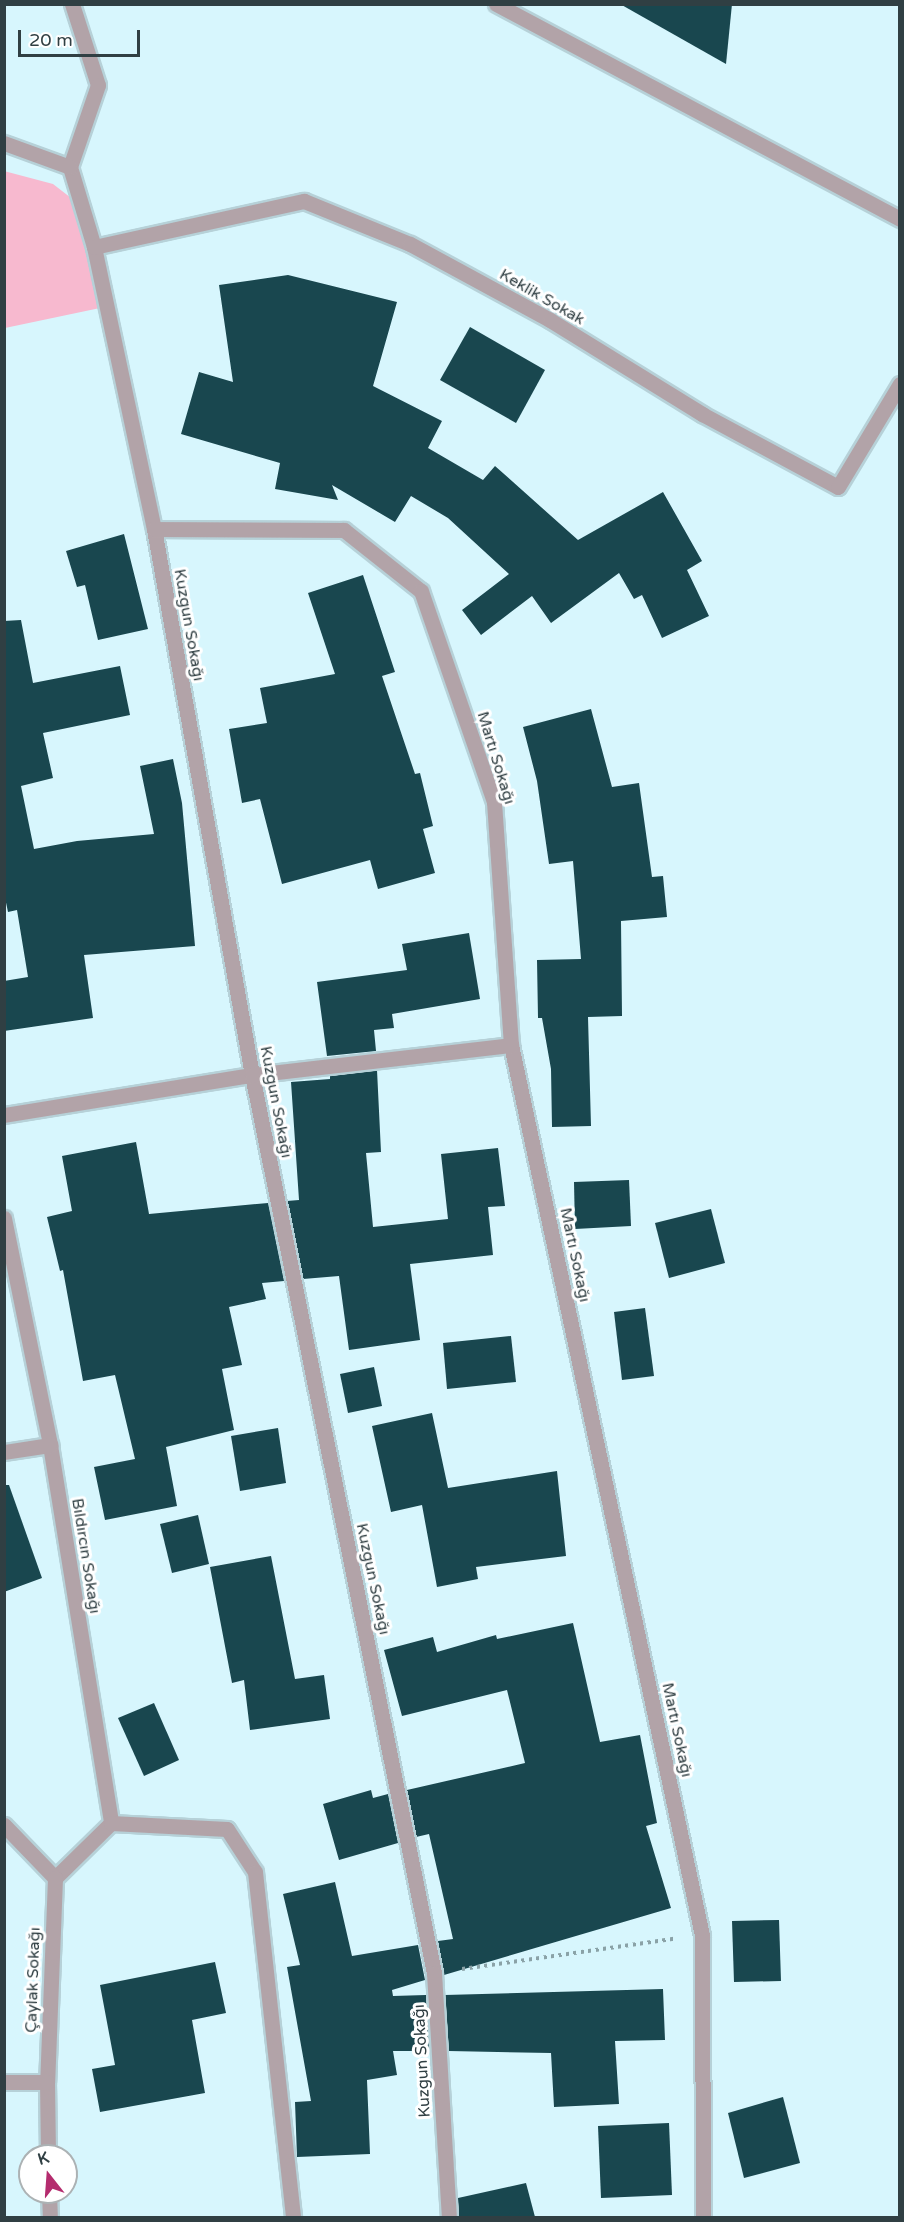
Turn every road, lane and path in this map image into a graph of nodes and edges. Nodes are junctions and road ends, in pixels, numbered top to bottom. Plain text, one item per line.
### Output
1 (72, 4) edge
2 (496, 4) edge
3 (4, 143) edge
4 (70, 167) junction
5 (900, 219) edge
6 (94, 247) junction
7 (900, 384) edge
8 (154, 529) junction
9 (511, 1045) junction
10 (252, 1075) junction
11 (4, 1115) edge
12 (4, 1218) edge
13 (50, 1445) junction
14 (4, 1452) edge
15 (111, 1823) junction
16 (4, 1825) edge
17 (55, 1878) junction
18 (702, 1935) junction
19 (435, 1973) junction
20 (4, 2082) edge
21 (47, 2082) junction
22 (48, 2144) edge
23 (293, 2217) edge
24 (449, 2217) edge
25 (703, 2217) edge

1 - 4 street
2 - 5 street
3 - 4 street
4 - 6 street, Kuzgun Sokağı
6 - 7 street, Keklik Sokak
6 - 8 street, Kuzgun Sokağı
8 - 9 street, Martı Sokağı
8 - 10 street, Kuzgun Sokağı
9 - 10 street
9 - 18 street, Martı Sokağı
10 - 11 street
10 - 19 street, Kuzgun Sokağı
12 - 13 street, Bıldırcın Sokağı
13 - 14 street
13 - 15 street, Bıldırcın Sokağı
15 - 17 street
15 - 23 street
16 - 17 street
17 - 21 street, Çaylak Sokağı
18 - 19 path
18 - 25 street, Martı Sokağı
19 - 24 street, Kuzgun Sokağı
20 - 21 street
21 - 22 street, Çaylak Sokağı

